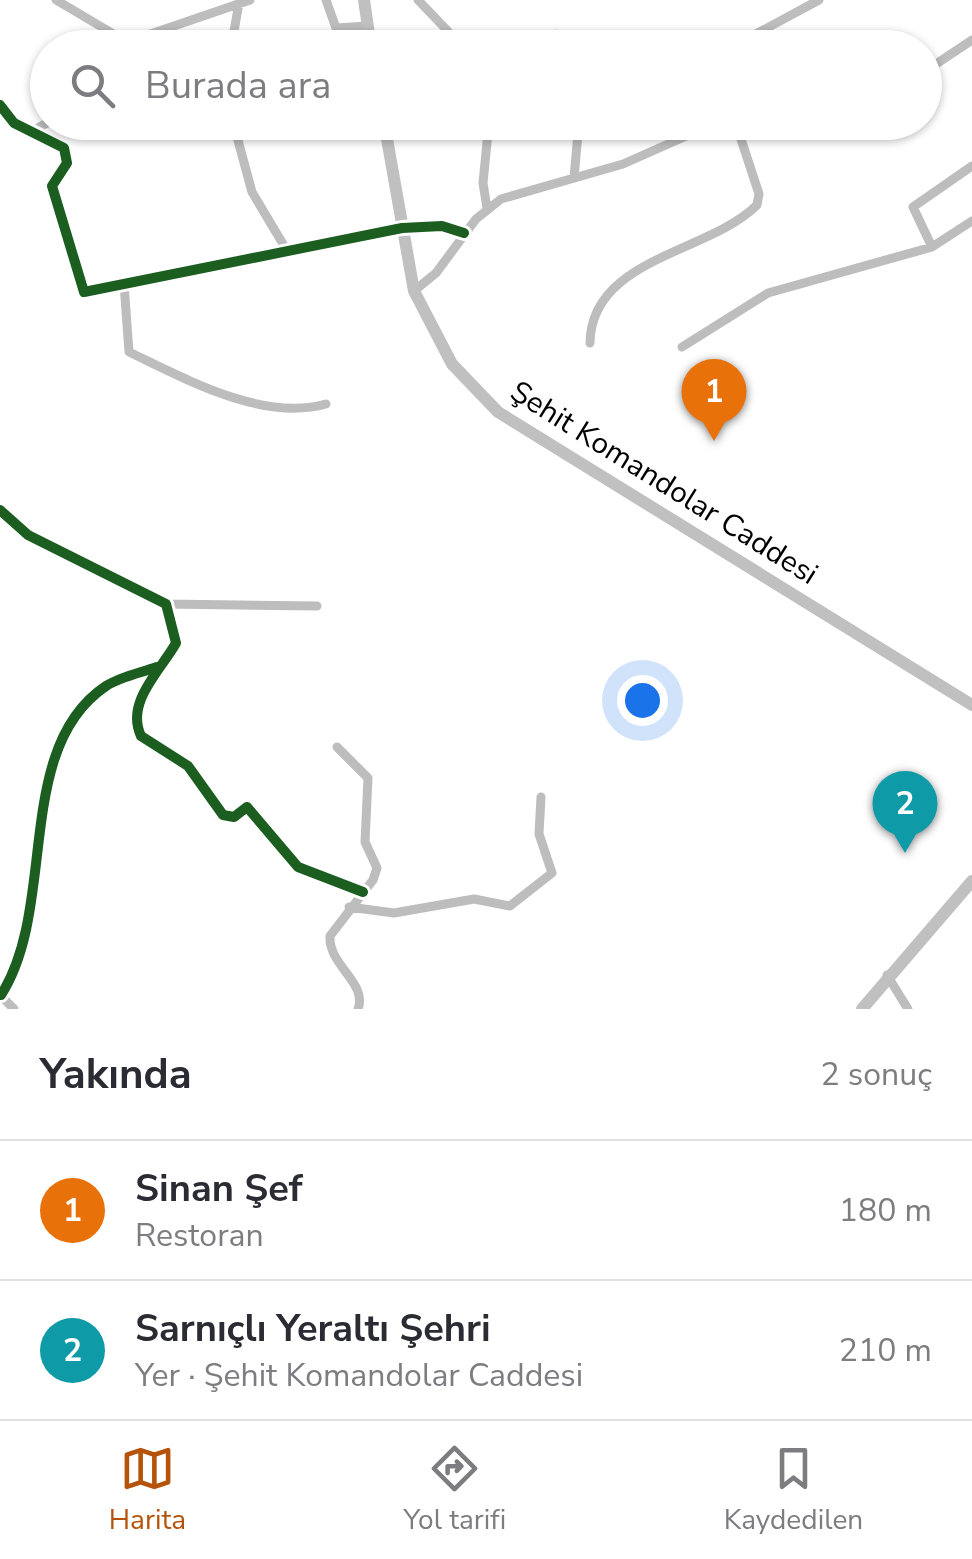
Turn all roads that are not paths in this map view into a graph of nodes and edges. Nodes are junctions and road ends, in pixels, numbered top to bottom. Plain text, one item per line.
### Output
1 (56, 0) edge
2 (250, 0) edge
3 (326, 0) edge
4 (364, 0) edge
5 (418, 0) edge
6 (819, 0) edge
7 (235, 3) edge
8 (368, 26) junction
9 (103, 30) edge
10 (166, 30) edge
11 (233, 30) edge
12 (369, 30) edge
13 (447, 30) edge
14 (763, 30) edge
15 (972, 40) edge
16 (942, 60) edge
17 (0, 106) edge
18 (30, 131) edge
19 (46, 140) edge
20 (238, 140) edge
21 (387, 140) edge
22 (487, 140) edge
23 (577, 140) edge
24 (679, 140) edge
25 (741, 140) edge
26 (972, 166) edge
27 (574, 178) junction
28 (487, 208) junction
29 (972, 221) edge
30 (402, 228) junction
31 (464, 233) junction
32 (932, 247) junction
33 (286, 249) junction
34 (124, 284) junction
35 (414, 291) junction
36 (590, 343) dead end
37 (682, 347) dead end
38 (326, 404) dead end
39 (0, 510) edge
40 (166, 604) junction
41 (316, 606) dead end
42 (156, 667) junction
43 (972, 705) edge
44 (337, 746) dead end
45 (541, 798) dead end
46 (972, 881) edge
47 (363, 892) junction
48 (350, 908) junction
49 (887, 975) junction
50 (0, 995) edge
51 (14, 1009) edge
52 (358, 1009) edge
53 (862, 1009) edge
54 (908, 1009) edge

1 - 9 street
2 - 7 street
3 - 8 street
4 - 8 main road
5 - 13 street
6 - 14 street
7 - 10 street
7 - 11 street
8 - 12 main road
15 - 16 street
17 - 18 street
19 - 34 street
20 - 33 street
21 - 30 main road, Şehit Komandolar Caddesi
22 - 28 street
23 - 27 street
24 - 27 street
25 - 36 street
26 - 32 street
27 - 28 street
28 - 31 street
29 - 32 street
30 - 31 street
30 - 33 street
30 - 35 main road, Şehit Komandolar Caddesi
31 - 35 street
32 - 37 street
33 - 34 street
34 - 38 street
35 - 43 main road, Şehit Komandolar Caddesi
39 - 40 street
40 - 41 street
40 - 42 street
42 - 47 street
42 - 50 street
44 - 47 street
45 - 48 street
46 - 49 main road
47 - 48 street
48 - 52 street
49 - 53 main road
49 - 54 street
50 - 51 street

